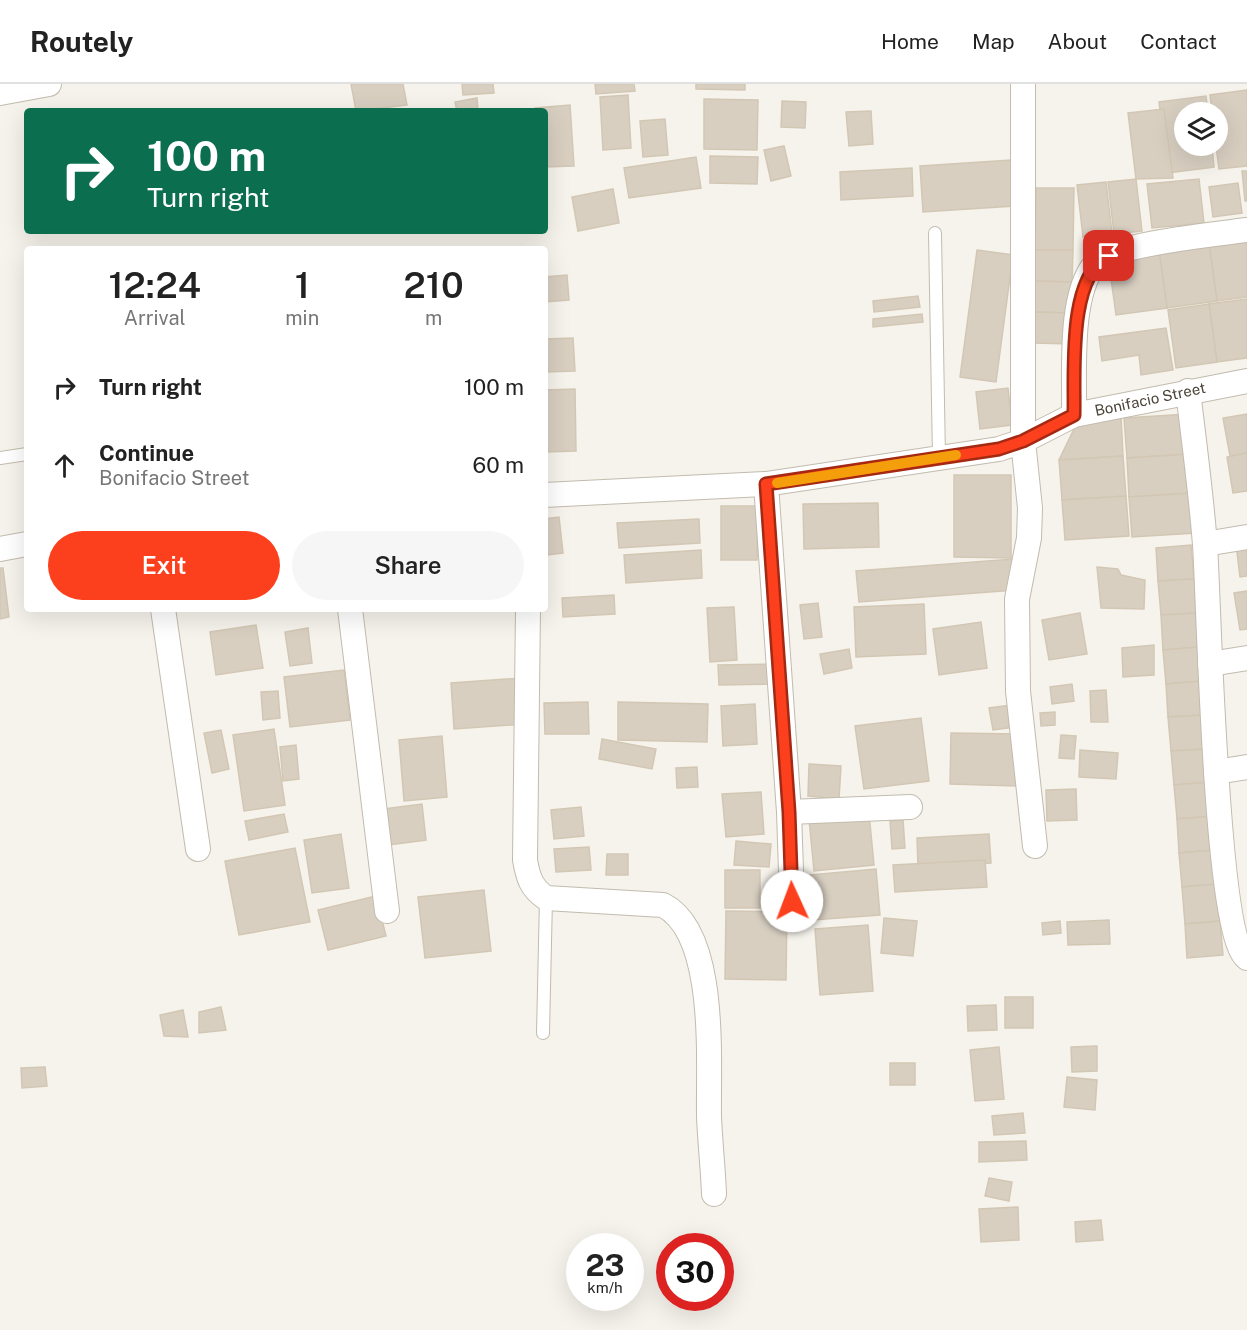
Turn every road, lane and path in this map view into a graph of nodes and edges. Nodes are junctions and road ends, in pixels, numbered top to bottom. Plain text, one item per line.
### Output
1 (49, 84) edge
2 (1023, 84) edge
3 (0, 93) edge
4 (1247, 230) edge
5 (935, 233) dead end
6 (1247, 381) edge
7 (1188, 391) junction
8 (1074, 415) junction
9 (1023, 441) junction
10 (24, 454) edge
11 (0, 458) edge
12 (939, 458) junction
13 (766, 484) junction
14 (548, 495) edge
15 (1247, 537) edge
16 (1205, 544) junction
17 (24, 545) edge
18 (0, 549) edge
19 (163, 612) edge
20 (350, 612) edge
21 (528, 612) edge
22 (1247, 658) edge
23 (1210, 664) junction
24 (1247, 767) edge
25 (1216, 772) junction
26 (910, 807) dead end
27 (789, 812) junction
28 (1035, 846) dead end
29 (198, 849) dead end
30 (1237, 883) edge
31 (546, 898) junction
32 (792, 901) dead end
33 (387, 911) dead end
34 (1247, 958) edge
35 (543, 1033) dead end
36 (714, 1194) dead end

1 - 3 street
2 - 9 street
4 - 8 street
5 - 12 lane
6 - 7 street, Bonifacio Street
7 - 8 street, Bonifacio Street
7 - 16 street
8 - 9 street, Bonifacio Street
9 - 12 street, Bonifacio Street
9 - 28 street
10 - 11 lane
12 - 13 street, Bonifacio Street
13 - 14 street, Bonifacio Street
13 - 27 street
15 - 16 street
16 - 23 street
17 - 18 street
19 - 29 street
20 - 33 street
21 - 31 street
22 - 23 street
23 - 25 street
24 - 25 street
25 - 30 street
26 - 27 street
27 - 32 street
30 - 34 street
31 - 35 lane
31 - 36 street

